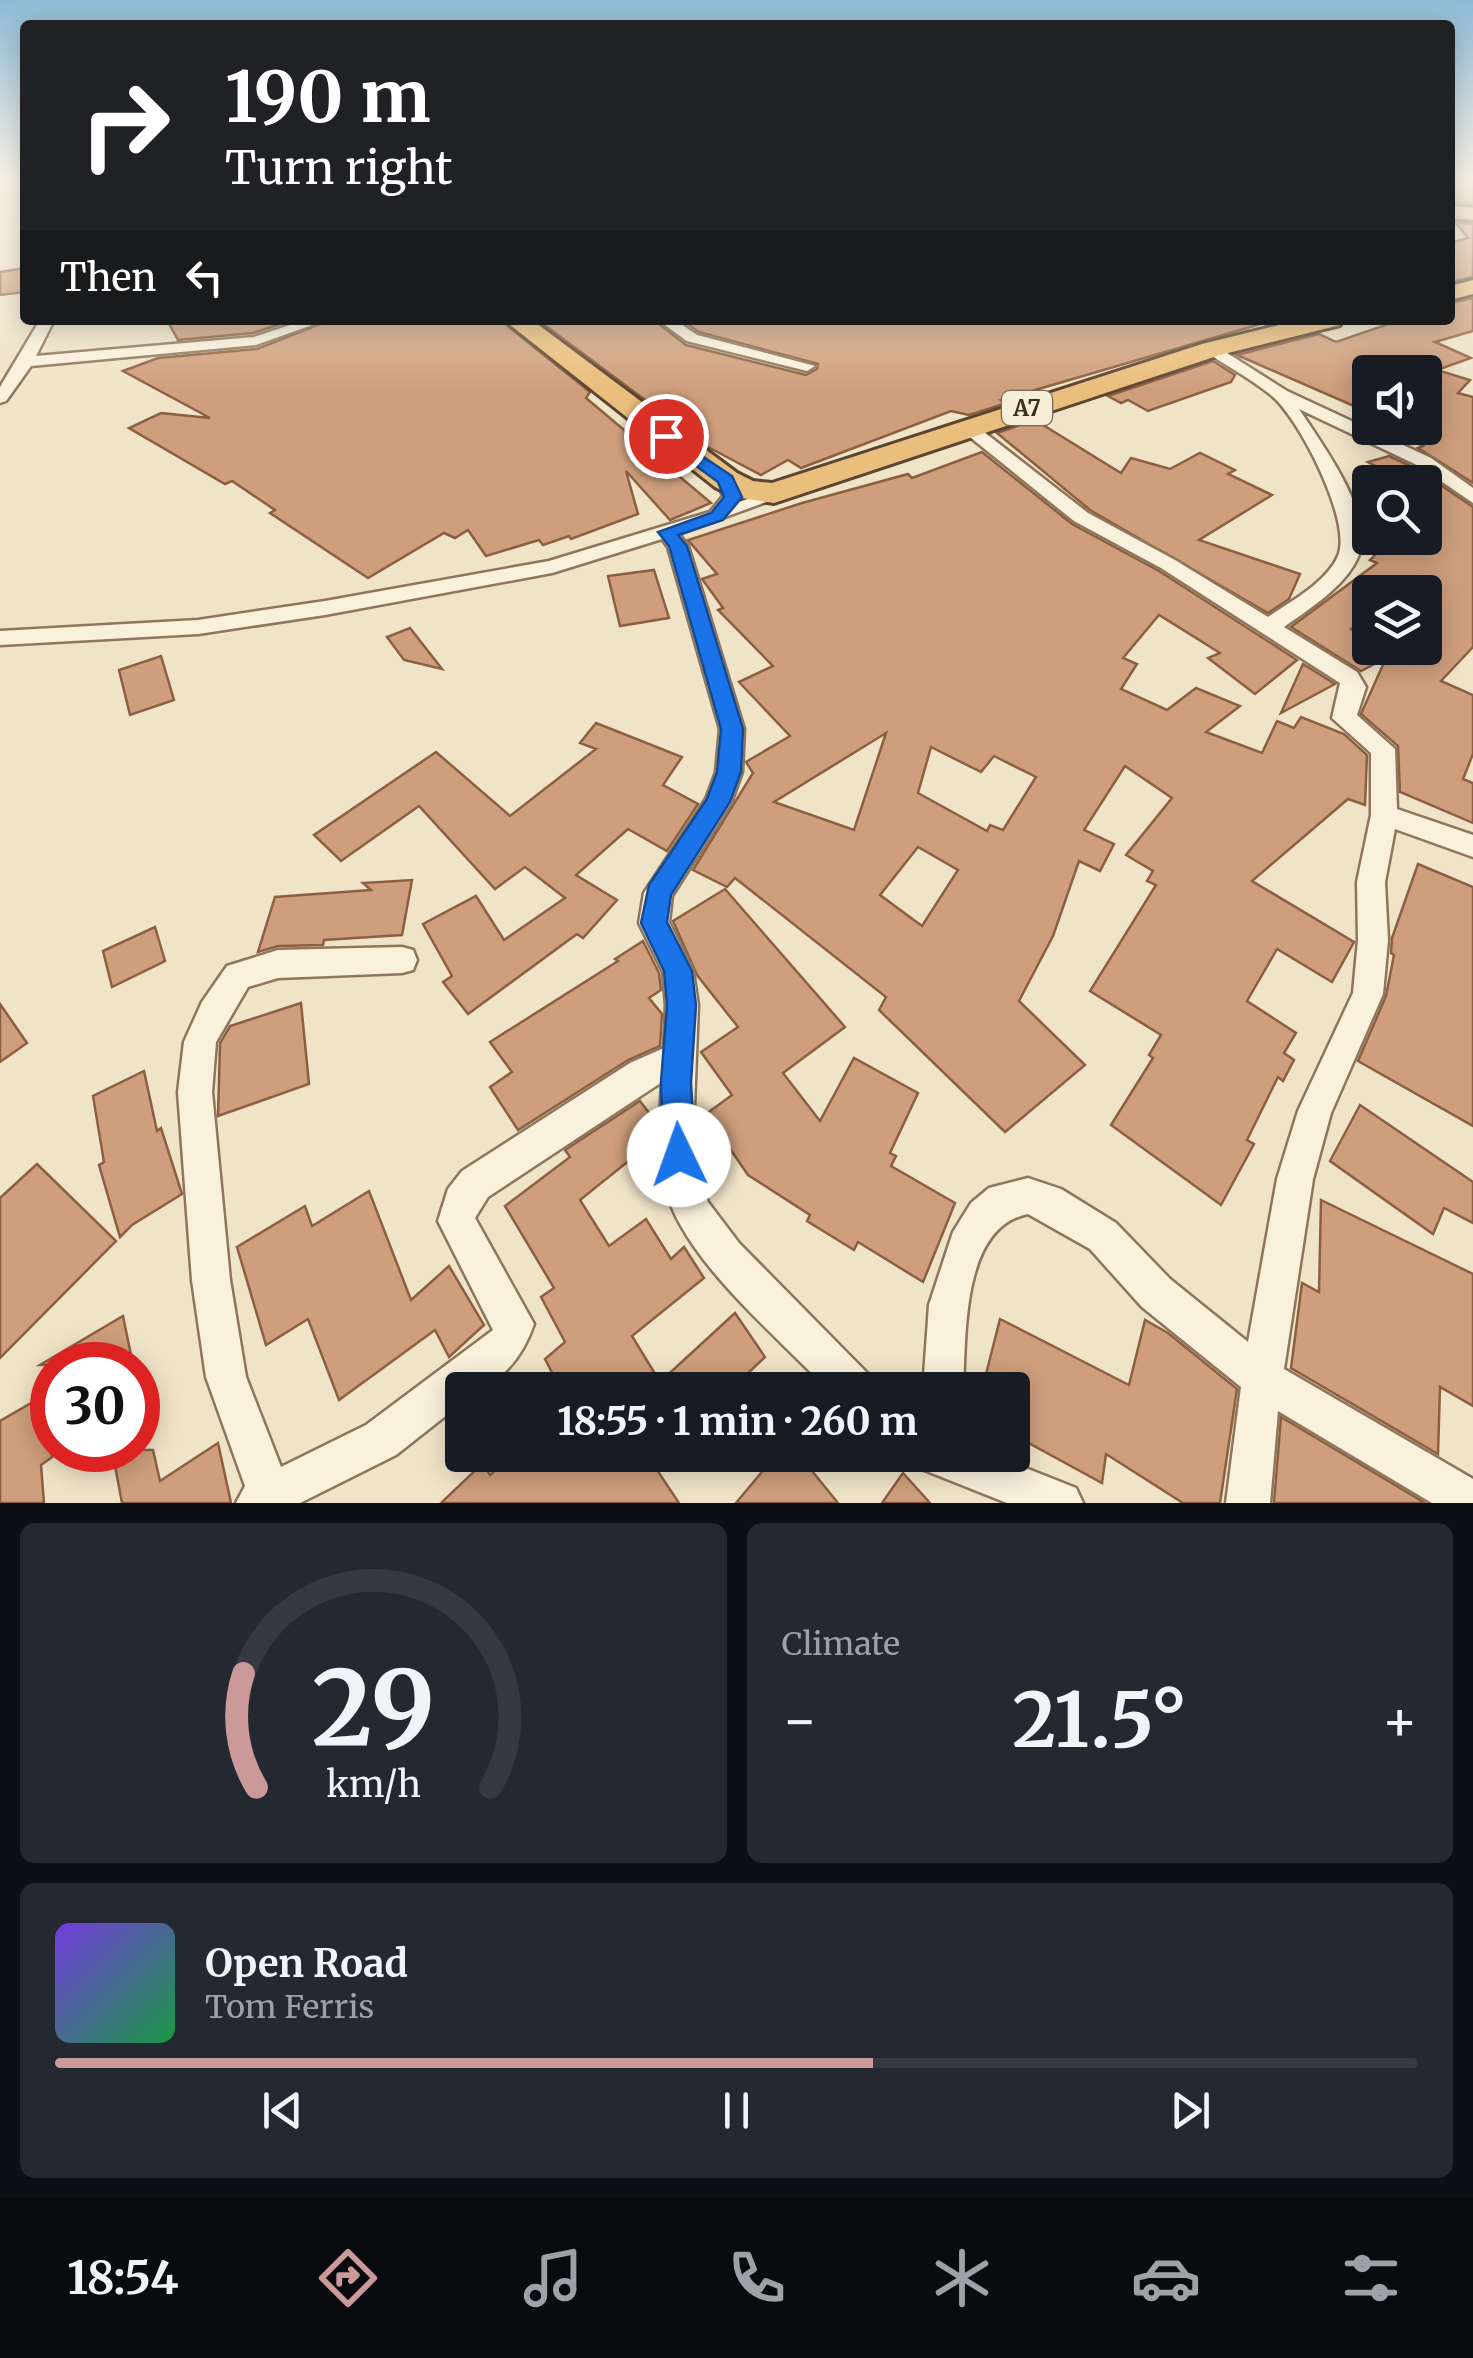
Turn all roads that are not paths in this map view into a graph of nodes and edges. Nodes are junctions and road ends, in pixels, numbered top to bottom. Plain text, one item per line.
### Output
1 (44, 325) edge
2 (303, 325) edge
3 (523, 325) edge
4 (672, 325) edge
5 (1310, 325) edge
6 (1211, 348) junction
7 (26, 362) junction
8 (807, 366) dead end
9 (1281, 394) junction
10 (0, 398) edge
11 (969, 430) junction
12 (726, 480) junction
13 (787, 490) junction
14 (1473, 497) edge
15 (717, 516) junction
16 (667, 532) junction
17 (1268, 628) junction
18 (0, 638) edge
19 (1384, 815) junction
20 (1473, 846) edge
21 (402, 960) dead end
22 (678, 1058) junction
23 (838, 1372) edge
24 (943, 1372) edge
25 (1262, 1380) junction
26 (982, 1472) edge
27 (264, 1499) edge
28 (1061, 1503) edge
29 (1248, 1503) edge
30 (1473, 1503) edge

1 - 7 street
2 - 7 street
3 - 12 highway, A7
4 - 8 street
5 - 6 highway, A7
6 - 9 street
6 - 11 highway, A7
7 - 10 street
9 - 14 street
9 - 17 street
11 - 13 highway, A7
11 - 17 street
12 - 13 highway, A7
12 - 15 street
13 - 15 street
15 - 16 street
16 - 18 street
16 - 22 street
17 - 19 street
19 - 20 street
19 - 25 street
21 - 27 street
22 - 23 street
22 - 27 street
24 - 25 street
25 - 29 street
25 - 30 street
26 - 28 street

